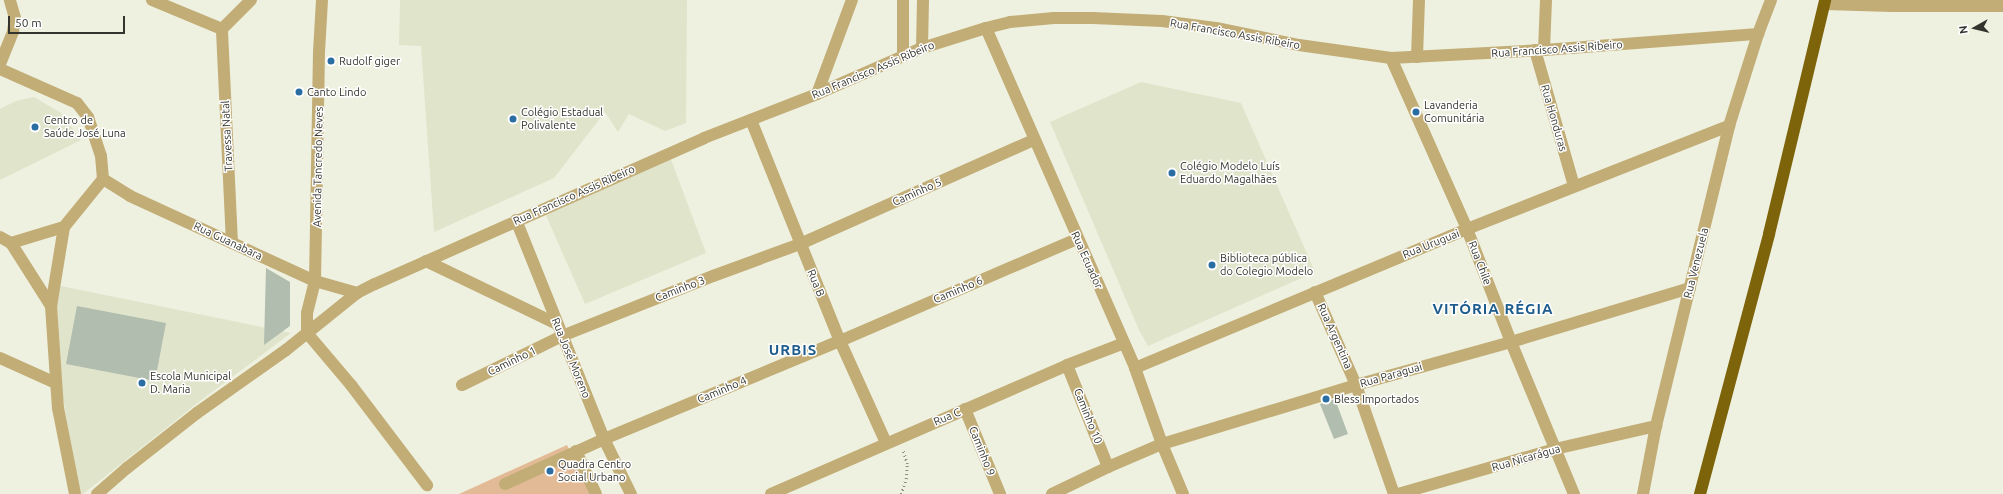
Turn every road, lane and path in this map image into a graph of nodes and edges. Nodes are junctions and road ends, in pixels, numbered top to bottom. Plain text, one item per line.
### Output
1 (10, 0) edge
2 (152, 0) edge
3 (251, 0) edge
4 (322, 0) edge
5 (852, 0) edge
6 (902, 0) edge
7 (923, 0) edge
8 (1419, 0) edge
9 (1546, 0) edge
10 (1771, 0) edge
11 (1825, 2) edge
12 (2003, 6) edge
13 (986, 28) junction
14 (222, 29) junction
15 (1758, 34) junction
16 (922, 48) junction
17 (1540, 50) junction
18 (903, 55) junction
19 (1418, 57) junction
20 (1391, 58) junction
21 (0, 64) edge
22 (0, 69) edge
23 (817, 94) junction
24 (751, 120) junction
25 (1730, 126) junction
26 (1034, 140) junction
27 (103, 179) junction
28 (1574, 186) junction
29 (516, 220) junction
30 (64, 227) junction
31 (1467, 229) junction
32 (1077, 239) junction
33 (5, 240) edge
34 (232, 243) junction
35 (800, 244) junction
36 (426, 261) junction
37 (315, 281) junction
38 (1690, 288) junction
39 (1315, 292) junction
40 (357, 293) junction
41 (51, 306) junction
42 (557, 324) junction
43 (307, 334) junction
44 (562, 336) junction
45 (840, 341) junction
46 (1124, 342) junction
47 (1511, 342) junction
48 (0, 358) edge
49 (1067, 365) junction
50 (1135, 368) junction
51 (56, 383) junction
52 (1356, 384) junction
53 (462, 385) dead end
54 (965, 409) junction
55 (1656, 426) junction
56 (604, 439) junction
57 (886, 443) junction
58 (1162, 444) junction
59 (1555, 449) junction
60 (576, 451) junction
61 (1108, 467) junction
62 (427, 484) dead end
63 (505, 484) dead end
64 (75, 494) edge
65 (98, 494) edge
66 (596, 494) edge
67 (630, 494) edge
68 (772, 494) edge
69 (901, 494) edge
70 (1000, 494) edge
71 (1052, 494) edge
72 (1183, 494) edge
73 (1394, 494) edge
74 (1398, 494) edge
75 (1574, 494) edge
76 (1643, 494) edge
77 (1700, 494) edge

1 - 21 street
2 - 14 street
3 - 14 street
4 - 37 street, Avenida Tancredo Neves
5 - 23 street
6 - 18 street
7 - 16 street
8 - 19 street
9 - 17 street, Rua Honduras
10 - 15 street, Rua Venezuela
11 - 12 street
11 - 77 highway
13 - 16 street, Rua Francisco Assis Ribeiro
13 - 20 street, Rua Francisco Assis Ribeiro
13 - 26 street, Rua Ecuador
14 - 34 street, Travessa Natal
15 - 17 street, Rua Francisco Assis Ribeiro
15 - 25 street, Rua Venezuela
16 - 18 street, Rua Francisco Assis Ribeiro
17 - 19 street, Rua Francisco Assis Ribeiro
17 - 28 street, Rua Honduras
18 - 23 street, Rua Francisco Assis Ribeiro
19 - 20 street, Rua Francisco Assis Ribeiro
20 - 31 street, Rua Chile
22 - 27 street
23 - 24 street, Rua Francisco Assis Ribeiro
24 - 29 street, Rua Francisco Assis Ribeiro
24 - 35 street, Rua B
25 - 28 street, Rua Uruguai
25 - 38 street, Rua Venezuela
26 - 32 street, Rua Ecuador
26 - 35 street, Caminho 5
27 - 30 street
27 - 34 street, Rua Guanabara
28 - 31 street, Rua Uruguai
29 - 36 street, Rua Francisco Assis Ribeiro
29 - 42 street, Rua José Moreno
30 - 33 street
30 - 41 street
31 - 39 street, Rua Uruguai
31 - 47 street, Rua Chile
32 - 45 street, Caminho 6
32 - 46 street, Rua Ecuador
33 - 41 street
34 - 37 street, Rua Guanabara
35 - 44 street, Caminho 3
35 - 45 street, Rua B
36 - 40 street, Rua Francisco Assis Ribeiro
36 - 42 street
37 - 40 street, Rua Guanabara
37 - 43 street, Avenida Tancredo Neves
38 - 47 street, Rua Paraguai
38 - 55 street, Rua Venezuela
39 - 50 street, Rua Uruguai
39 - 52 street, Rua Argentina
40 - 43 street, Rua Francisco Assis Ribeiro
41 - 51 street
42 - 44 street, Rua José Moreno
43 - 62 street
43 - 65 street, Rua Francisco Assis Ribeiro
44 - 53 street, Caminho 1
44 - 56 street, Rua José Moreno
45 - 56 street, Caminho 4
45 - 57 street, Rua B
46 - 49 street, Rua C
46 - 50 street, Rua Ecuador
47 - 52 street, Rua Paraguai
47 - 59 street, Rua Chile
48 - 51 street
49 - 54 street, Rua C
49 - 61 street, Caminho 10
50 - 58 street, Rua Ecuador
51 - 64 street
52 - 58 street, Rua Paraguai
52 - 73 street, Rua Argentina
54 - 57 street, Rua C
54 - 70 street, Caminho 9
55 - 59 street, Rua Nicarágua
55 - 76 street, Rua Venezuela
56 - 60 street, Caminho 4
56 - 67 street, Rua José Moreno
57 - 68 street, Rua C
57 - 69 path
58 - 61 street, Rua Paraguai
58 - 72 street, Rua Ecuador
59 - 74 street, Rua Nicarágua
59 - 75 street, Rua Chile
60 - 63 street, Caminho 4
60 - 66 street
61 - 71 street, Rua Paraguai

